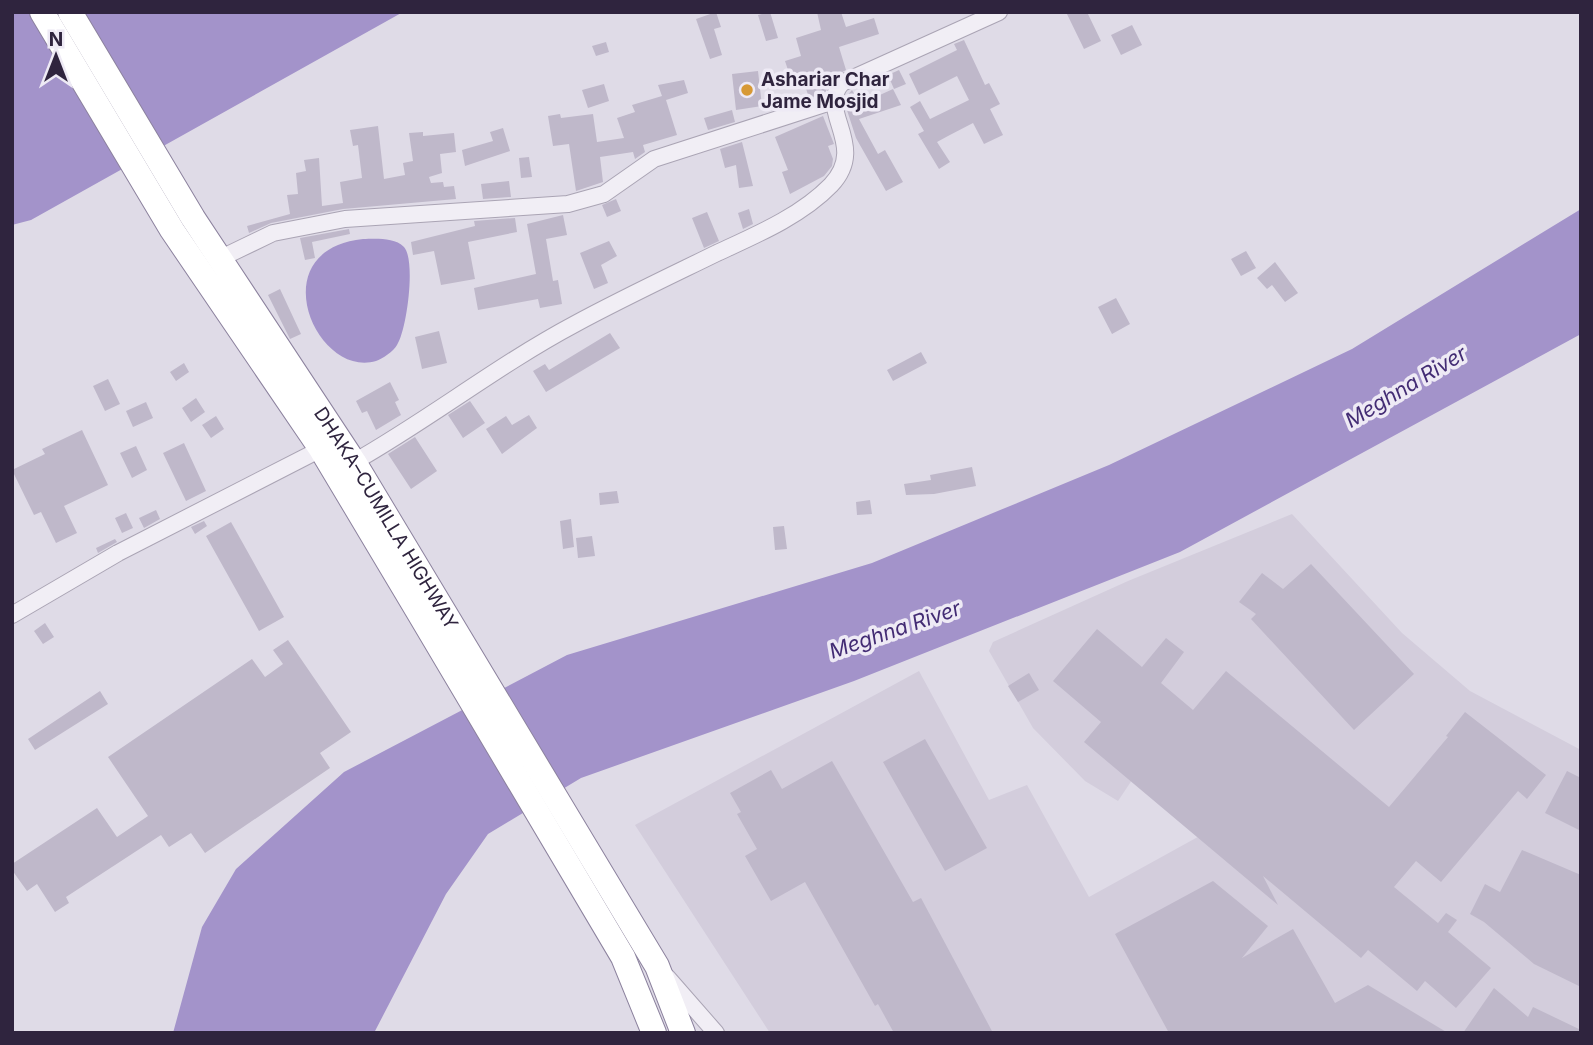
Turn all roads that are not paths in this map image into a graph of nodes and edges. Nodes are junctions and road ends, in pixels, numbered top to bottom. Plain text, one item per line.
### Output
1 (42, 12) edge
2 (70, 12) edge
3 (999, 12) edge
4 (834, 101) junction
5 (182, 224) junction
6 (219, 259) junction
7 (321, 449) junction
8 (354, 462) junction
9 (429, 609) junction
10 (12, 615) edge
11 (657, 966) junction
12 (643, 1004) junction
13 (645, 1033) edge
14 (654, 1033) edge
15 (683, 1033) edge
16 (716, 1033) edge

1 - 5 highway, DHAKA–CUMILLA HIGHWAY
2 - 5 highway, DHAKA–CUMILLA HIGHWAY
3 - 4 street
4 - 6 street
4 - 8 street
5 - 6 highway, DHAKA–CUMILLA HIGHWAY
5 - 7 highway, DHAKA–CUMILLA HIGHWAY
6 - 8 highway, DHAKA–CUMILLA HIGHWAY
7 - 9 highway, DHAKA–CUMILLA HIGHWAY
7 - 10 street
8 - 9 highway, DHAKA–CUMILLA HIGHWAY
9 - 11 highway, DHAKA–CUMILLA HIGHWAY
9 - 12 highway, DHAKA–CUMILLA HIGHWAY
11 - 15 highway, DHAKA–CUMILLA HIGHWAY
11 - 16 street
12 - 13 street
12 - 14 highway, DHAKA–CUMILLA HIGHWAY

